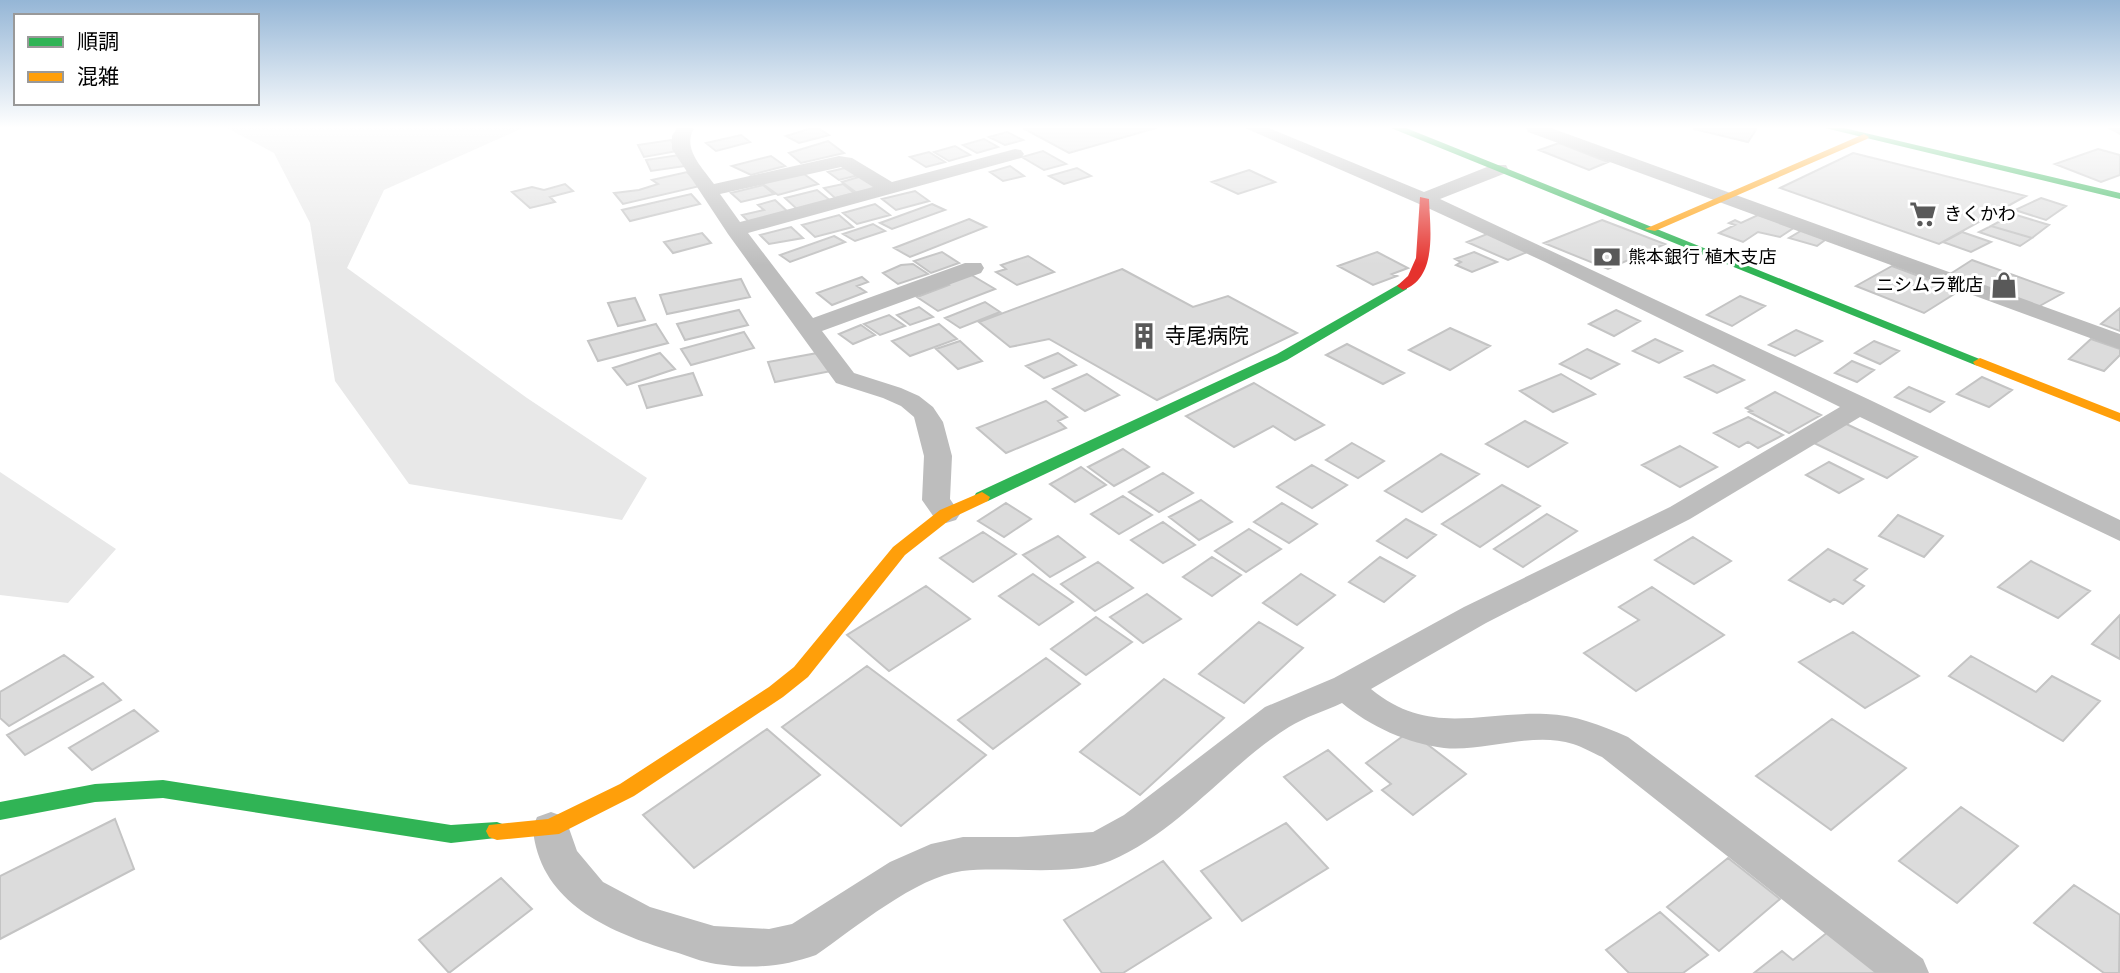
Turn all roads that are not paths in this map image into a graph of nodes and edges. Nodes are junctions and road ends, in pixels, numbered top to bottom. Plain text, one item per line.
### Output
1 (697, 173) edge
2 (785, 173) edge
3 (865, 173) edge
4 (943, 173) edge
5 (1362, 173) edge
6 (1488, 173) edge
7 (1510, 173) edge
8 (1658, 173) edge
9 (1778, 173) edge
10 (2022, 173) edge
11 (889, 188) junction
12 (708, 191) junction
13 (2120, 196) edge
14 (1722, 197) junction
15 (1424, 199) junction
16 (1651, 229) junction
17 (735, 230) junction
18 (973, 268) dead end
19 (807, 328) junction
20 (2120, 342) edge
21 (1861, 405) junction
22 (2120, 418) edge
23 (946, 514) junction
24 (2120, 531) edge
25 (1346, 687) junction
26 (0, 810) edge
27 (551, 828) junction
28 (1908, 973) edge

1 - 12 street
2 - 12 street
3 - 11 street
4 - 11 street
5 - 15 street
6 - 15 street
7 - 16 main road
8 - 14 street
9 - 14 main road
10 - 13 main road
11 - 17 street
12 - 17 street
14 - 16 main road
14 - 20 street
15 - 21 street
15 - 23 main road
16 - 22 main road
17 - 19 street
18 - 19 street
19 - 23 street
21 - 24 street
21 - 25 street
23 - 27 main road
25 - 27 street
25 - 28 street
26 - 27 main road

